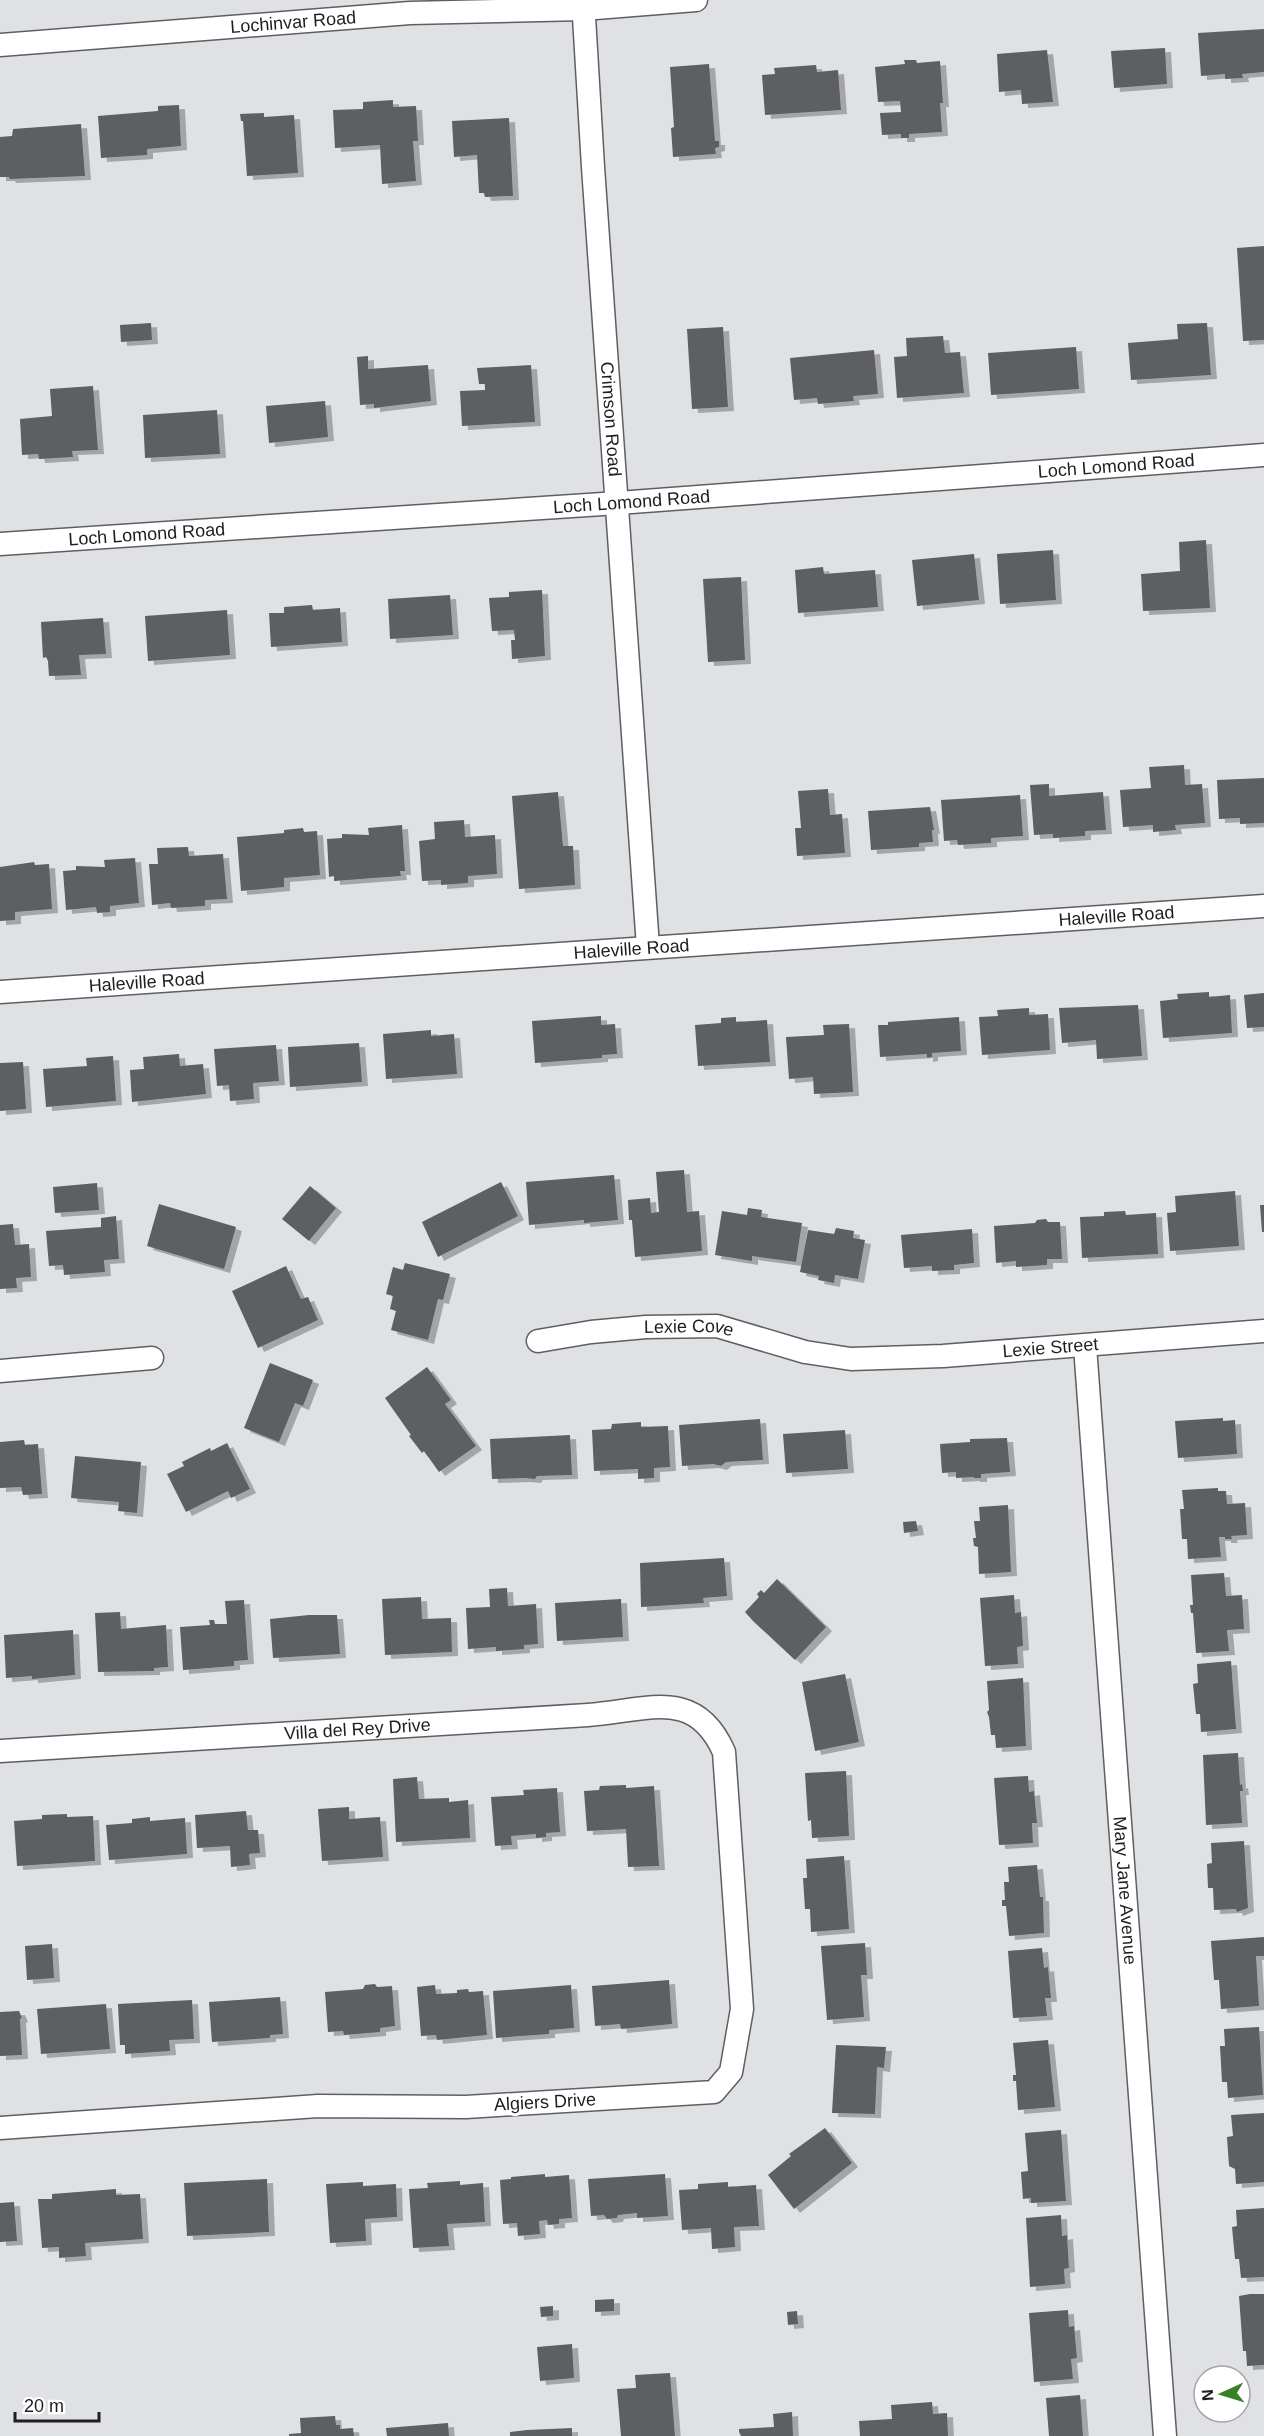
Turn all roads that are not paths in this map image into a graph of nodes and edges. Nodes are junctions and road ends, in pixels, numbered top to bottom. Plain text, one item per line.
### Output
1 (696, 0) edge
2 (583, 4) edge
3 (0, 45) edge
4 (1264, 455) edge
5 (618, 503) junction
6 (0, 544) edge
7 (1264, 906) edge
8 (648, 946) junction
9 (0, 992) edge
10 (1264, 1331) edge
11 (538, 1341) dead end
12 (1085, 1346) junction
13 (152, 1358) dead end
14 (835, 1358) joint
15 (0, 1371) edge
16 (710, 1726) joint
17 (0, 1751) edge
18 (0, 2128) edge
19 (1165, 2436) edge

1 - 2 street, Lochinvar Road
2 - 3 street, Lochinvar Road
2 - 5 street, Crimson Road
4 - 5 street, Loch Lomond Road
5 - 6 street, Loch Lomond Road
5 - 8 street, Crimson Road
7 - 8 street, Haleville Road
8 - 9 street, Haleville Road
10 - 12 street, Lexie Street
11 - 14 street, Lexie Cove
12 - 14 street, Lexie Street
12 - 19 street, Mary Jane Avenue
13 - 15 street
16 - 17 street, Villa del Rey Drive
16 - 18 street, Algiers Drive

